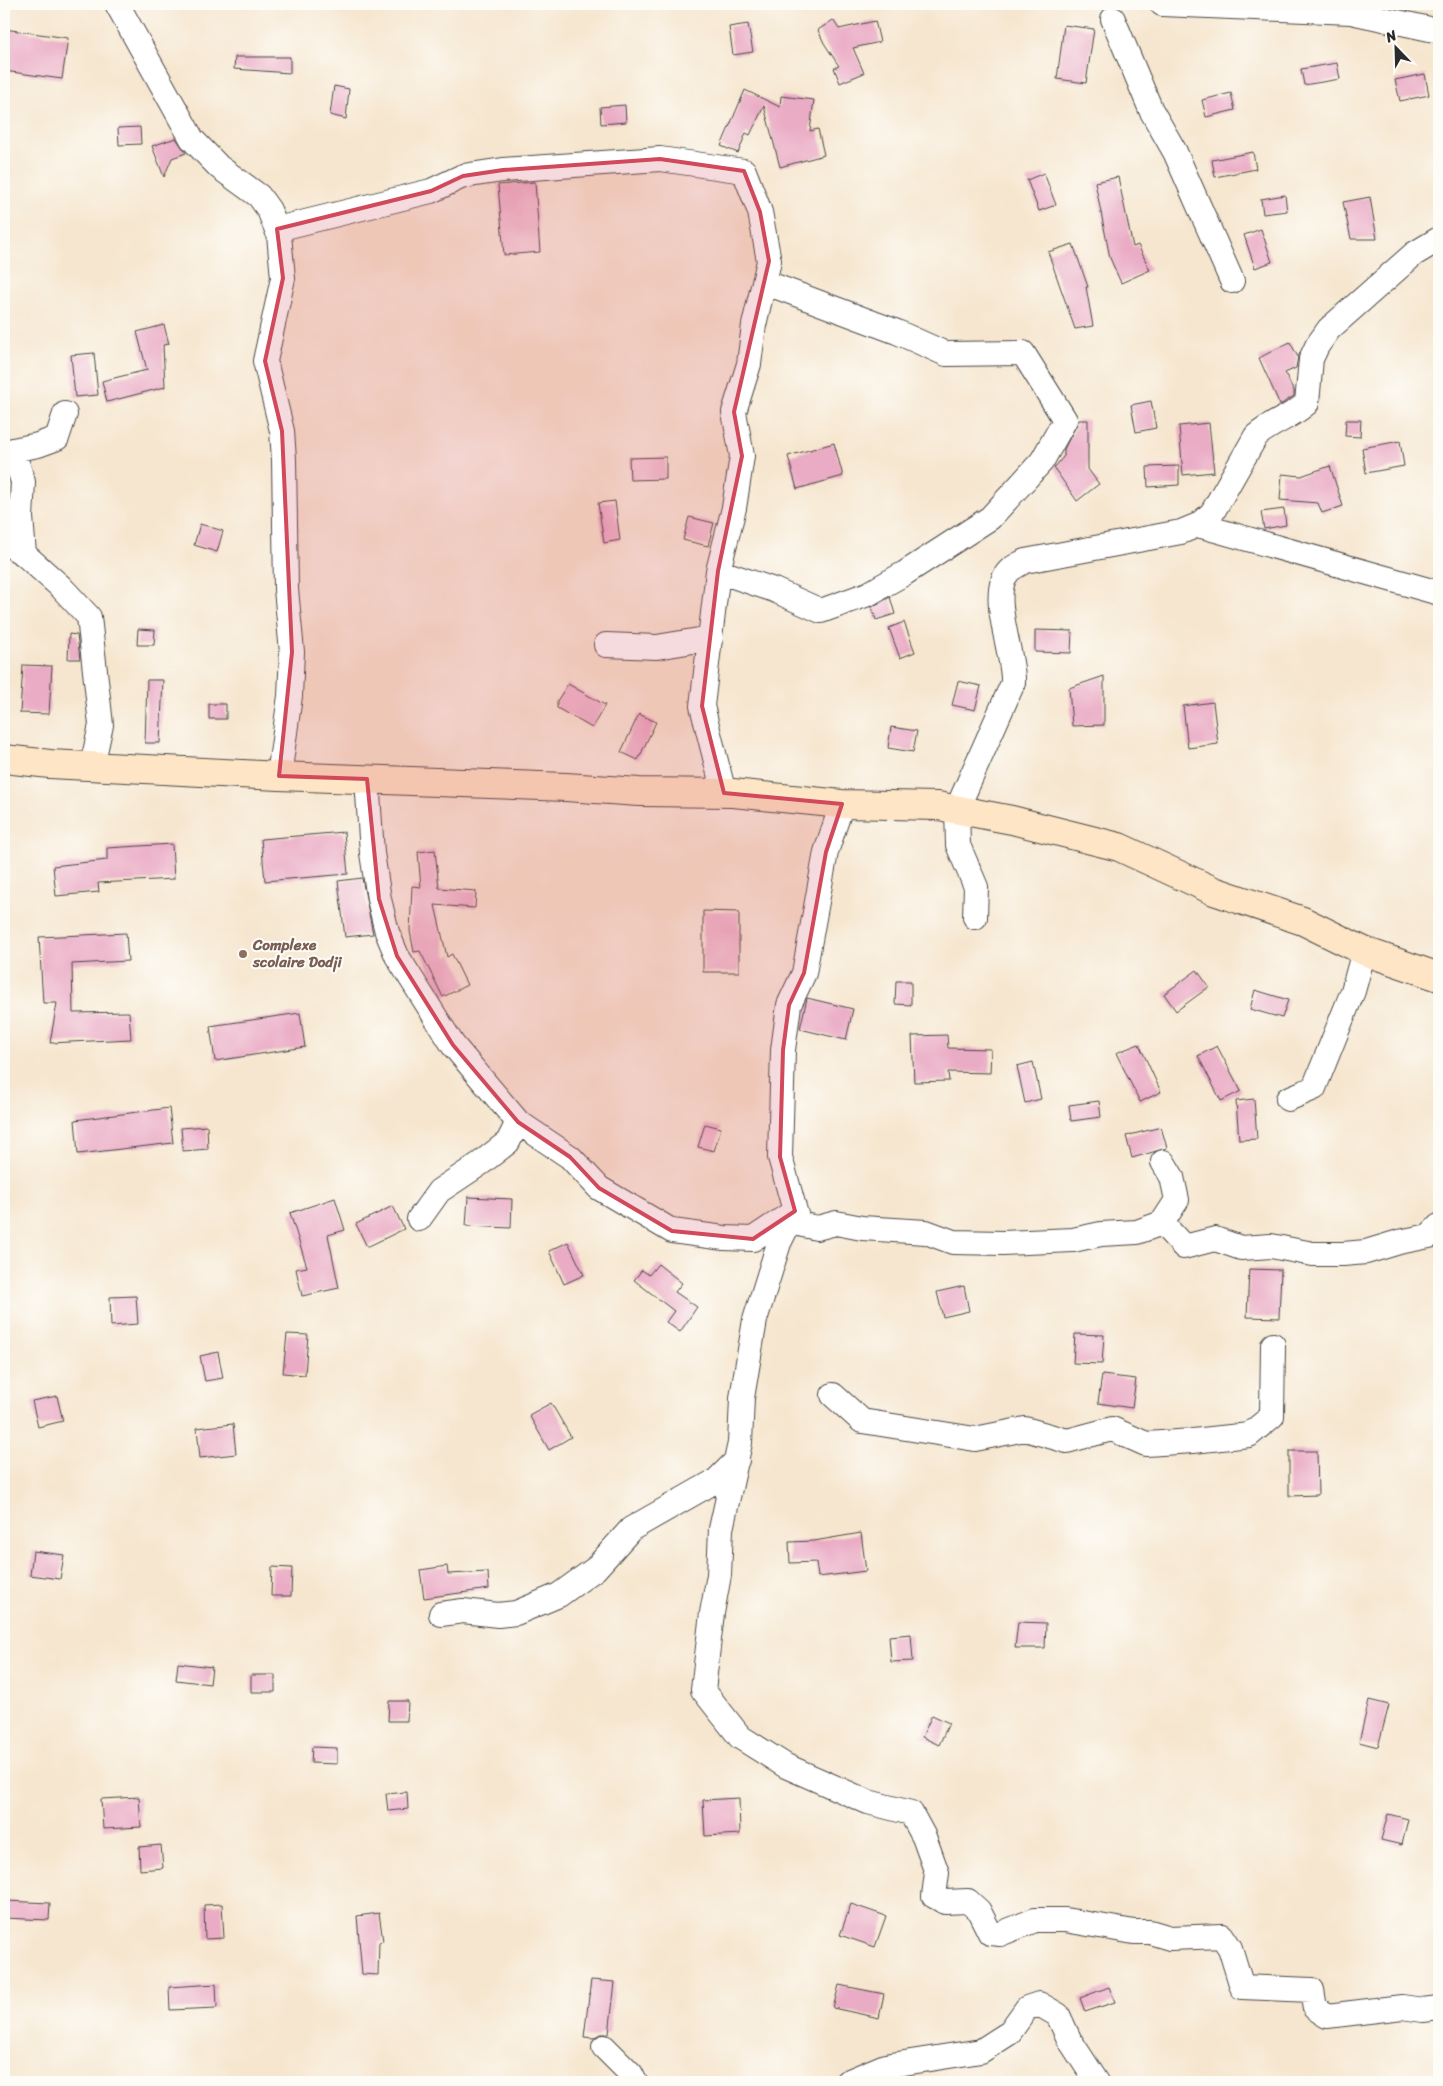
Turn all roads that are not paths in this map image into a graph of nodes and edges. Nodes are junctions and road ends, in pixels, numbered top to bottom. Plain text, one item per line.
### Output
1 (117, 4) edge
2 (1162, 4) edge
3 (1113, 19) dead end
4 (1439, 30) edge
5 (278, 228) junction
6 (1439, 239) edge
7 (1232, 280) dead end
8 (764, 282) junction
9 (65, 414) dead end
10 (1198, 525) junction
11 (4, 542) edge
12 (24, 554) junction
13 (718, 571) junction
14 (1439, 593) edge
15 (711, 638) junction
16 (606, 645) dead end
17 (4, 759) edge
18 (92, 766) junction
19 (279, 776) junction
20 (367, 779) junction
21 (724, 793) junction
22 (842, 804) junction
23 (957, 809) junction
24 (975, 917) dead end
25 (1364, 951) junction
26 (1439, 977) edge
27 (1288, 1099) dead end
28 (518, 1122) junction
29 (1163, 1162) dead end
30 (795, 1211) junction
31 (419, 1219) dead end
32 (1162, 1222) junction
33 (1439, 1226) edge
34 (1274, 1345) dead end
35 (833, 1395) dead end
36 (737, 1460) junction
37 (441, 1614) dead end
38 (1439, 2008) edge
39 (604, 2047) dead end
40 (635, 2082) edge
41 (847, 2082) edge
42 (1097, 2082) edge

1 - 5 street
2 - 4 street
3 - 7 street
5 - 8 street
5 - 19 street
6 - 10 street
8 - 13 street
8 - 13 street
9 - 12 street
10 - 14 street
10 - 23 street
11 - 12 street
12 - 18 street
13 - 15 street
15 - 16 street
15 - 21 street
17 - 18 main road
18 - 19 main road
19 - 20 main road
20 - 21 main road
20 - 28 street
21 - 22 main road
22 - 23 main road
22 - 30 street
23 - 24 street
23 - 25 main road
25 - 26 main road
25 - 27 street
28 - 30 street
28 - 31 street
29 - 32 street
30 - 32 street
30 - 36 street
32 - 33 street
34 - 35 street
36 - 37 street
36 - 38 street
39 - 40 street
41 - 42 street

